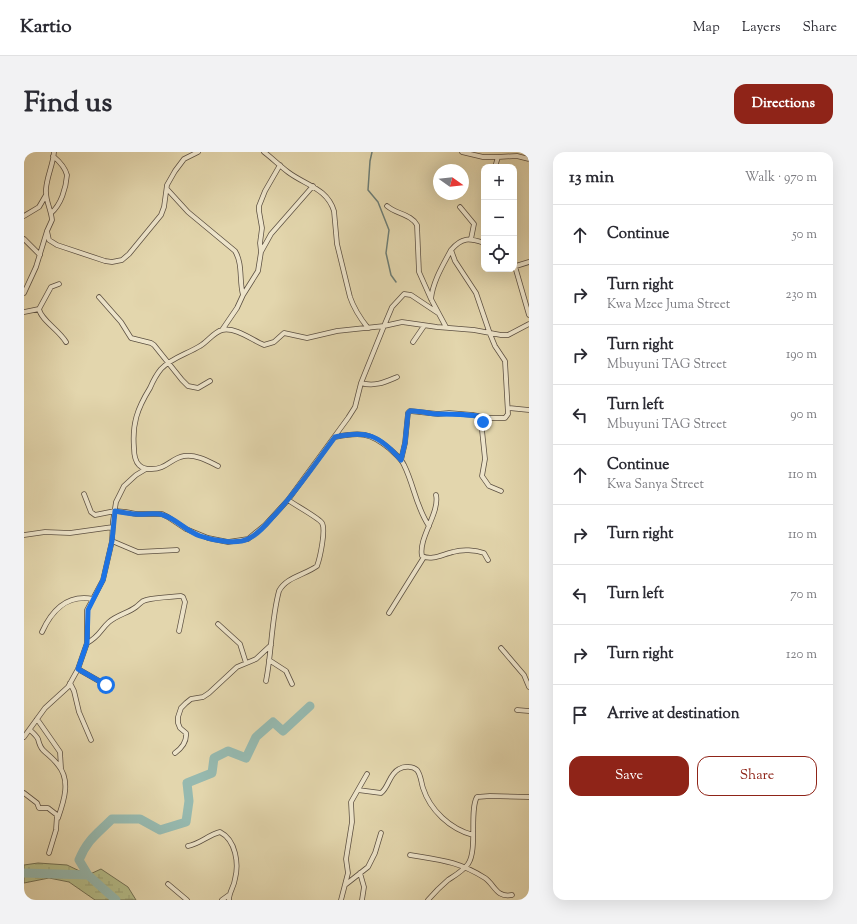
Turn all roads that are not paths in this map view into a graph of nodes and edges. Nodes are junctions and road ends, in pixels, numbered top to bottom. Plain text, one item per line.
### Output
1 (189, 152) edge
2 (198, 152) edge
3 (264, 152) edge
4 (462, 152) edge
5 (54, 154) edge
6 (498, 157) junction
7 (529, 158) edge
8 (184, 159) junction
9 (496, 164) edge
10 (280, 165) junction
11 (313, 186) junction
12 (167, 189) junction
13 (46, 195) junction
14 (387, 206) dead end
15 (460, 207) dead end
16 (51, 213) junction
17 (24, 216) edge
18 (47, 231) junction
19 (24, 239) edge
20 (471, 239) junction
21 (481, 242) edge
22 (451, 250) junction
23 (261, 252) junction
24 (40, 255) junction
25 (529, 262) edge
26 (517, 264) edge
27 (517, 271) edge
28 (59, 284) dead end
29 (24, 293) edge
30 (243, 296) junction
31 (99, 297) dead end
32 (431, 299) junction
33 (39, 309) junction
34 (24, 312) edge
35 (438, 313) junction
36 (529, 315) edge
37 (529, 324) edge
38 (384, 326) junction
39 (424, 326) junction
40 (446, 327) junction
41 (370, 328) junction
42 (222, 330) junction
43 (490, 334) junction
44 (66, 342) dead end
45 (413, 342) dead end
46 (168, 362) junction
47 (397, 377) dead end
48 (210, 381) dead end
49 (361, 383) junction
50 (509, 408) junction
51 (529, 410) edge
52 (488, 418) junction
53 (335, 437) junction
54 (401, 460) junction
55 (218, 466) dead end
56 (146, 469) junction
57 (501, 491) dead end
58 (84, 494) dead end
59 (436, 495) dead end
60 (288, 500) junction
61 (115, 511) junction
62 (429, 526) junction
63 (113, 527) junction
64 (24, 535) edge
65 (112, 541) junction
66 (177, 550) dead end
67 (424, 557) junction
68 (488, 560) dead end
69 (93, 599) junction
70 (389, 613) dead end
71 (218, 624) dead end
72 (179, 631) dead end
73 (42, 632) dead end
74 (87, 643) junction
75 (271, 644) junction
76 (500, 648) dead end
77 (269, 660) junction
78 (246, 663) junction
79 (78, 669) junction
80 (266, 681) dead end
81 (70, 683) junction
82 (292, 684) dead end
83 (106, 685) dead end
84 (529, 687) edge
85 (517, 710) dead end
86 (529, 711) edge
87 (37, 719) junction
88 (30, 730) junction
89 (24, 737) edge
90 (91, 740) dead end
91 (175, 753) dead end
92 (61, 769) junction
93 (367, 774) dead end
94 (358, 790) junction
95 (24, 793) edge
96 (529, 797) edge
97 (58, 818) junction
98 (381, 834) dead end
99 (473, 835) junction
100 (188, 846) dead end
101 (48, 852) dead end
102 (410, 855) dead end
103 (464, 868) junction
104 (360, 873) junction
105 (168, 884) dead end
106 (345, 885) junction
107 (229, 895) junction
108 (512, 895) dead end
109 (187, 900) edge
110 (222, 900) edge
111 (229, 900) edge
112 (341, 900) edge
113 (362, 900) edge
114 (428, 900) edge

1 - 8 street
2 - 8 street
3 - 10 street
4 - 6 street
5 - 13 street
5 - 16 street
6 - 7 street
6 - 9 street
8 - 12 street
10 - 11 street
10 - 23 street
11 - 23 street
11 - 41 street
12 - 18 street
12 - 30 street
13 - 16 street
13 - 17 street
14 - 32 street
15 - 20 street
16 - 18 street
18 - 24 street
19 - 24 street
20 - 21 street
20 - 22 street
22 - 32 street
22 - 43 street
23 - 30 street
24 - 29 street
25 - 26 street
27 - 36 street
28 - 33 street
30 - 42 street
31 - 46 street
32 - 35 street
33 - 34 street
33 - 44 street
35 - 38 street
35 - 40 street
37 - 43 street
38 - 39 street
38 - 41 street
38 - 49 street
39 - 40 street
39 - 45 street
40 - 43 street
41 - 42 street
42 - 46 street
43 - 50 street
46 - 48 street
46 - 56 street
47 - 49 street
49 - 53 street
50 - 51 street
50 - 52 street
52 - 54 street
52 - 57 street
53 - 54 street
53 - 60 street
54 - 62 street
55 - 56 street
56 - 61 street
58 - 61 street
59 - 62 street
60 - 61 street
60 - 75 street
61 - 63 street
62 - 67 street
63 - 64 street
63 - 65 street
65 - 66 street
65 - 69 street
67 - 68 street
67 - 70 street
69 - 73 street
69 - 74 street
71 - 78 street
72 - 74 street
74 - 79 street
75 - 77 street
75 - 78 street
76 - 84 street
77 - 80 street
77 - 82 street
78 - 91 street
79 - 81 street
79 - 83 street
81 - 87 street
81 - 90 street
85 - 86 street
87 - 88 street
87 - 92 street
88 - 89 street
88 - 92 street
92 - 97 street
93 - 94 street
94 - 99 street
94 - 106 street
95 - 97 street
96 - 99 street
97 - 101 street
98 - 104 street
99 - 103 street
100 - 107 street
102 - 103 street
103 - 108 street
103 - 114 street
104 - 106 street
104 - 113 street
105 - 109 street
106 - 112 street
107 - 110 street
107 - 111 street

